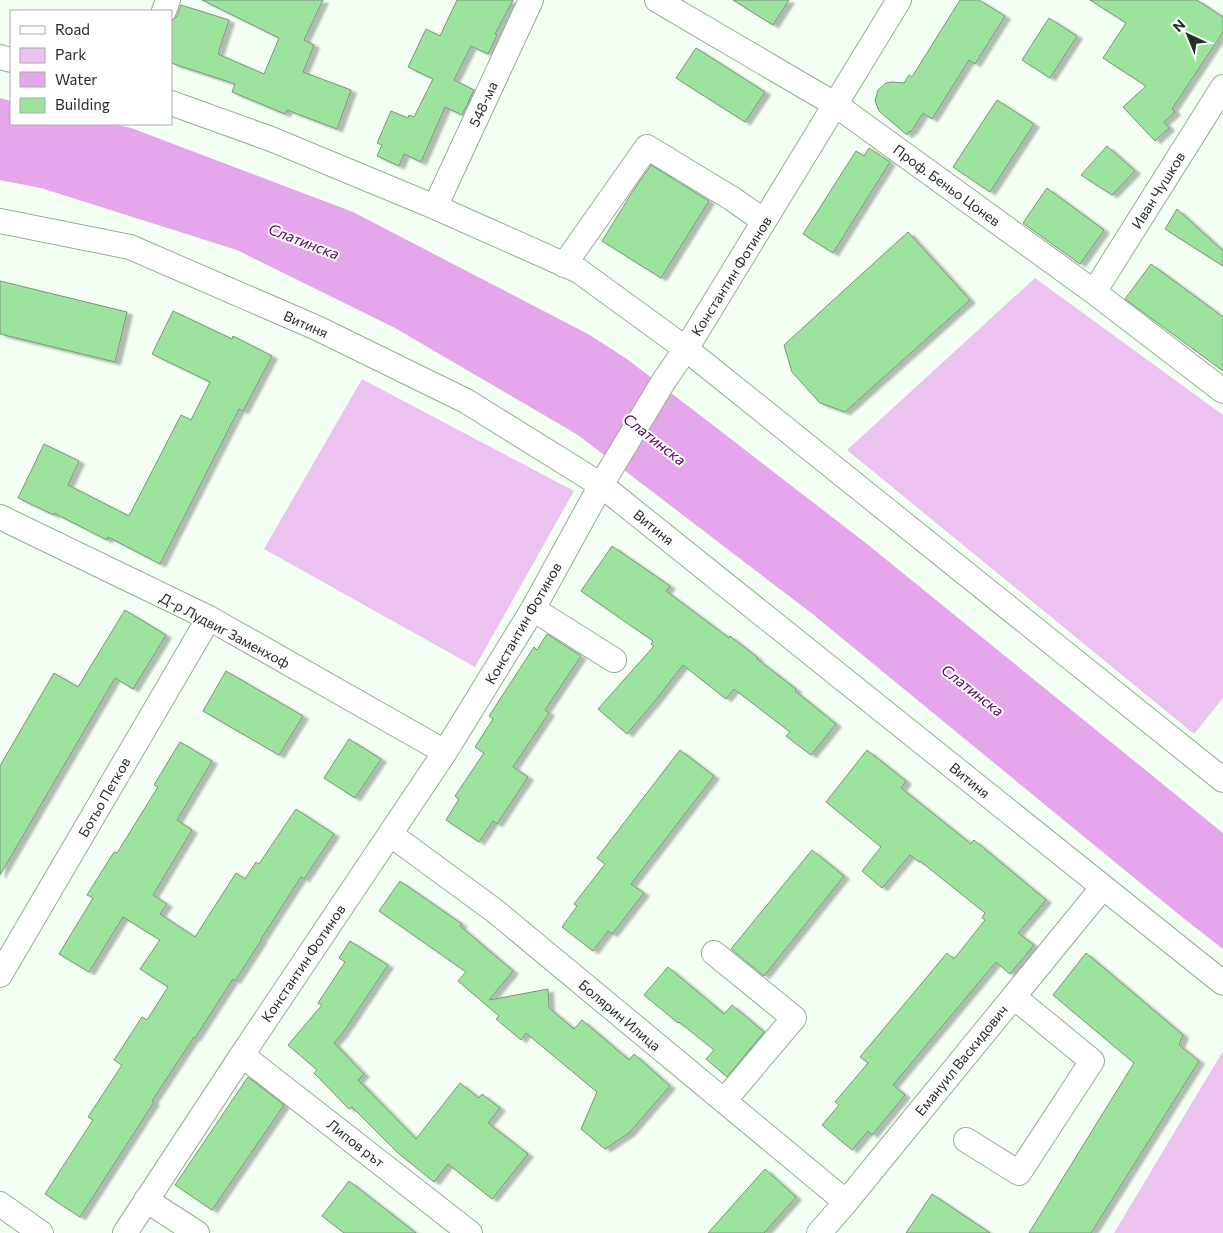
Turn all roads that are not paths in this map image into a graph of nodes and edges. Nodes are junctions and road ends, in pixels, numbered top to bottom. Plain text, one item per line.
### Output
1 (531, 0) edge
2 (657, 0) edge
3 (899, 0) edge
4 (1223, 87) edge
5 (172, 103) edge
6 (836, 105) junction
7 (435, 208) junction
8 (0, 221) edge
9 (764, 221) junction
10 (564, 265) junction
11 (1094, 292) junction
12 (686, 348) junction
13 (1223, 391) edge
14 (606, 478) junction
15 (0, 517) edge
16 (533, 609) junction
17 (209, 618) junction
18 (614, 660) dead end
19 (446, 752) junction
20 (1223, 780) edge
21 (390, 834) junction
22 (1103, 887) junction
23 (714, 953) dead end
24 (0, 975) edge
25 (1223, 983) edge
26 (1014, 996) junction
27 (242, 1055) junction
28 (724, 1101) junction
29 (966, 1140) dead end
30 (146, 1200) junction
31 (846, 1202) junction
32 (0, 1204) edge
33 (41, 1233) edge
34 (125, 1233) edge
35 (197, 1233) edge
36 (470, 1233) edge
37 (819, 1233) edge

1 - 7 street, 548-ма
2 - 6 street, Проф. Беньо Цонев
3 - 6 street, Константин Фотинов
4 - 11 street, Иван Чушков
5 - 7 street
6 - 9 street, Константин Фотинов
6 - 11 street, Проф. Беньо Цонев
7 - 10 street
8 - 14 street, Витиня
9 - 10 street
9 - 12 street, Константин Фотинов
10 - 12 street
11 - 13 street, Проф. Беньо Цонев
12 - 14 street, Константин Фотинов
12 - 20 street
14 - 16 street, Константин Фотинов
14 - 22 street, Витиня
15 - 17 street, Д-р Лудвиг Заменхоф
16 - 18 street
16 - 19 street, Константин Фотинов
17 - 19 street, Д-р Лудвиг Заменхоф
17 - 24 street, Ботьо Петков
19 - 21 street, Константин Фотинов
21 - 27 street, Константин Фотинов
21 - 28 street, Болярин Илица
22 - 25 street, Витиня
22 - 26 street, Емануил Васкидович
23 - 28 street
26 - 29 street
26 - 31 street, Емануил Васкидович
27 - 30 street, Константин Фотинов
27 - 36 street, Липов рът
28 - 31 street, Болярин Илица
30 - 34 street, Константин Фотинов
30 - 35 street
31 - 37 street, Емануил Васкидович
32 - 33 street

